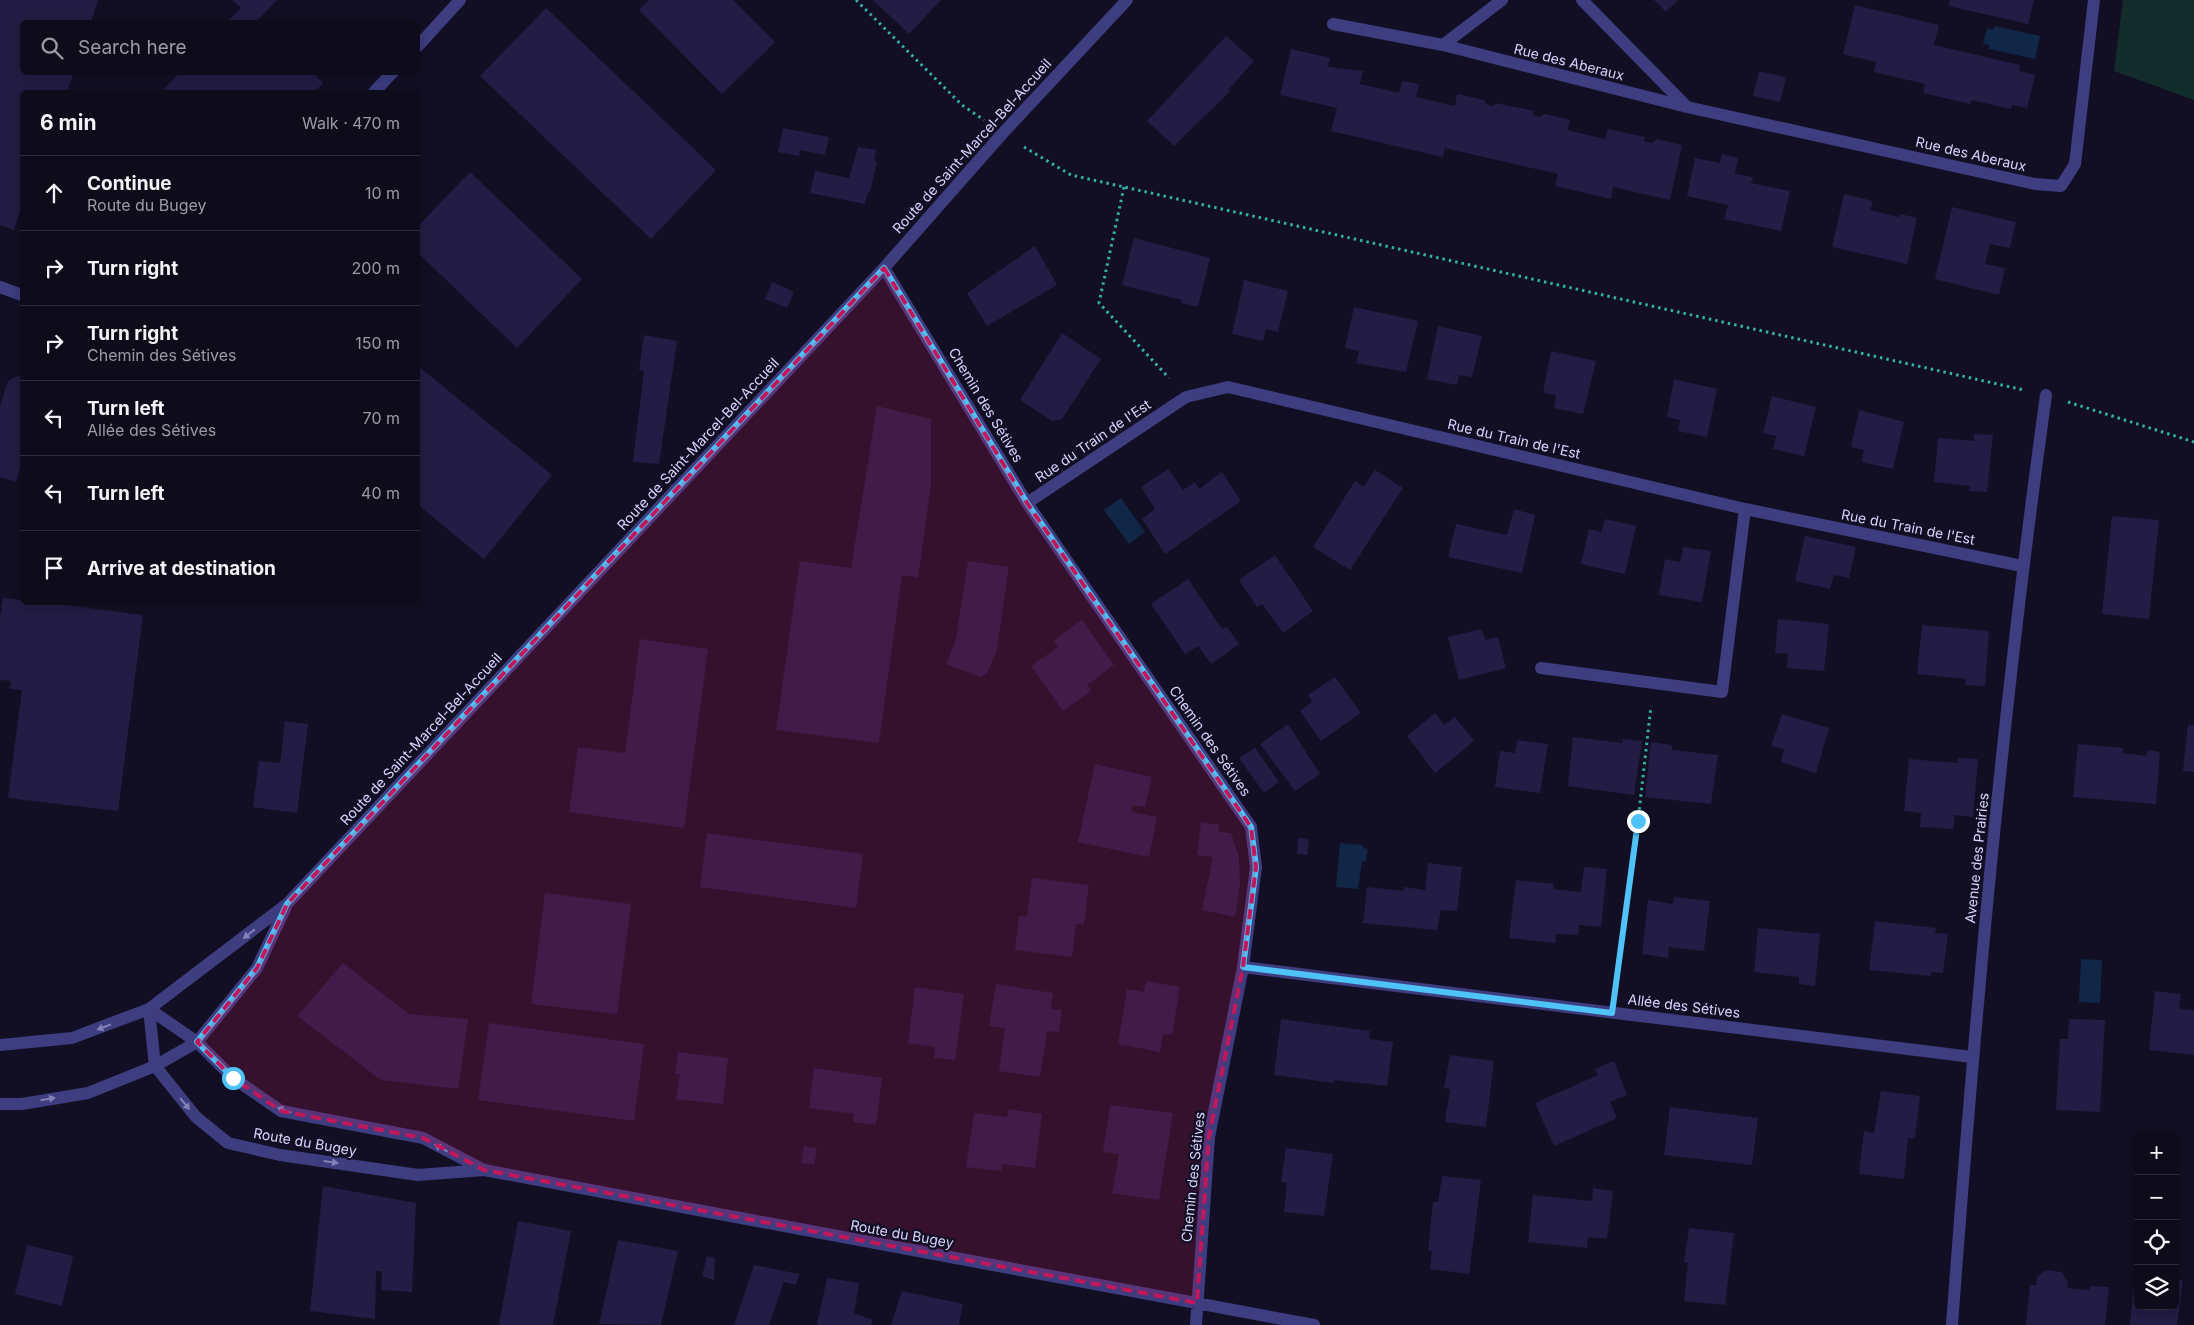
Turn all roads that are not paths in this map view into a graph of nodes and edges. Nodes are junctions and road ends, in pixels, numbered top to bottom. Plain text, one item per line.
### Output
1 (460, 0) edge
2 (1127, 0) edge
3 (1502, 0) edge
4 (1582, 0) edge
5 (2094, 0) edge
6 (1333, 24) dead end
7 (420, 44) edge
8 (1443, 46) junction
9 (390, 75) edge
10 (376, 90) edge
11 (1687, 107) junction
12 (884, 268) junction
13 (0, 287) edge
14 (20, 293) edge
15 (2046, 395) road end
16 (1027, 503) junction
17 (1745, 510) junction
18 (2022, 566) junction
19 (1541, 668) dead end
20 (287, 904) junction
21 (1243, 967) junction
22 (149, 1009) junction
23 (197, 1042) junction
24 (0, 1045) edge
25 (1972, 1057) junction
26 (154, 1066) junction
27 (0, 1104) edge
28 (484, 1170) junction
29 (1197, 1303) junction
30 (1196, 1325) edge
31 (1314, 1325) edge
32 (1952, 1325) edge

1 - 7 street
2 - 12 street, Route de Saint-Marcel-Bel-Accueil
3 - 8 street
4 - 11 street, Rue des Aberaux
5 - 11 street, Rue des Aberaux
6 - 8 street, Rue des Aberaux
8 - 11 street, Rue des Aberaux
9 - 10 street
12 - 16 street, Chemin des Sétives
12 - 20 street, Route de Saint-Marcel-Bel-Accueil
13 - 14 street
15 - 18 street, Avenue des Prairies
16 - 17 street, Rue du Train de l'Est
16 - 21 street, Chemin des Sétives
17 - 18 street, Rue du Train de l'Est
17 - 19 street
18 - 25 street, Avenue des Prairies
20 -> 22 street, Route de Saint-Marcel-Bel-Accueil
20 - 23 street, Route de Saint-Marcel-Bel-Accueil
21 - 25 street, Allée des Sétives
21 - 29 street, Chemin des Sétives
22 - 23 street, Route du Bugey
22 -> 24 street
22 - 26 street
23 - 26 street
28 -> 23 street, Route du Bugey
25 - 32 street, Avenue des Prairies
27 -> 26 street
26 -> 28 street, Route du Bugey
28 - 29 street, Route du Bugey
29 - 30 street, Chemin des Sétives
29 - 31 street, Route du Bugey

